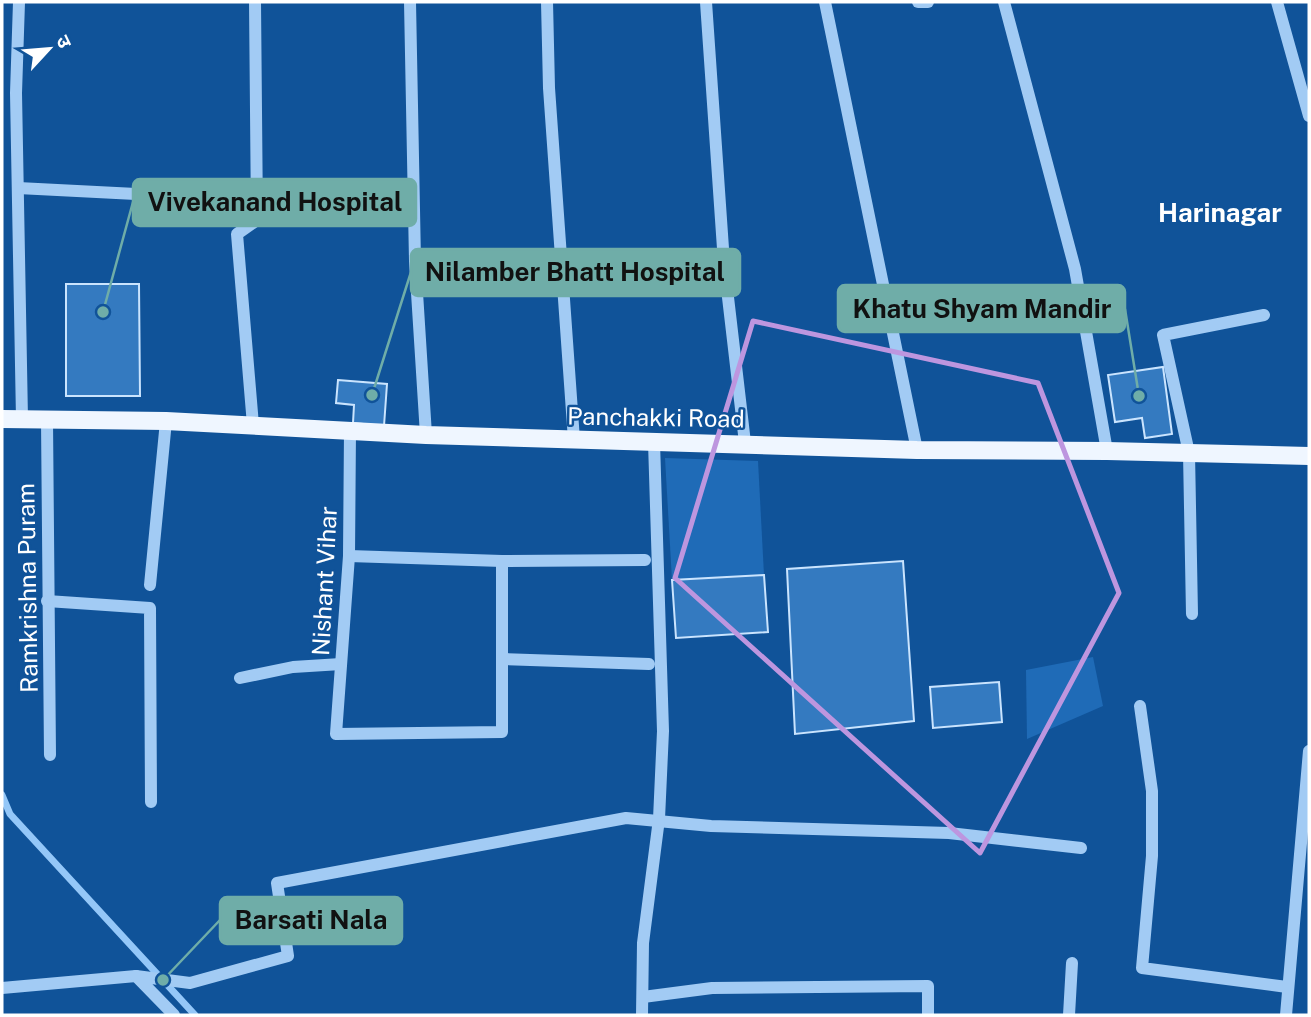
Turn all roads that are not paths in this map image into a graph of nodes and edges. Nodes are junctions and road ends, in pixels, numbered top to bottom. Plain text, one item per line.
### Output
1 (19, 2) edge
2 (255, 2) edge
3 (410, 2) edge
4 (547, 2) edge
5 (706, 2) edge
6 (825, 2) edge
7 (918, 2) edge
8 (928, 2) edge
9 (1004, 2) edge
10 (1277, 2) edge
11 (2, 93) edge
12 (16, 93) junction
13 (1309, 116) edge
14 (18, 188) junction
15 (136, 194) dead end
16 (1264, 315) dead end
17 (2, 419) edge
18 (22, 419) junction
19 (47, 420) junction
20 (166, 421) junction
21 (253, 425) junction
22 (350, 430) junction
23 (426, 435) junction
24 (574, 440) junction
25 (654, 442) junction
26 (745, 443) junction
27 (917, 450) junction
28 (1107, 451) junction
29 (1189, 453) junction
30 (1309, 456) edge
31 (349, 555) junction
32 (645, 560) dead end
33 (502, 561) junction
34 (150, 585) dead end
35 (47, 601) junction
36 (1192, 614) dead end
37 (503, 659) junction
38 (341, 664) junction
39 (649, 664) dead end
40 (240, 678) dead end
41 (1140, 706) dead end
42 (1309, 751) edge
43 (50, 755) dead end
44 (150, 802) dead end
45 (659, 819) junction
46 (1081, 848) dead end
47 (1072, 963) dead end
48 (142, 976) junction
49 (2, 988) edge
50 (1287, 988) junction
51 (643, 998) junction
52 (174, 1015) edge
53 (642, 1015) edge
54 (928, 1015) edge
55 (1069, 1015) edge
56 (1286, 1015) edge

1 - 12 street
2 - 21 street
3 - 23 street
4 - 24 street
5 - 26 street
6 - 27 street
7 - 8 street
9 - 28 street
10 - 13 street
11 - 12 street
12 - 14 street
14 - 15 street
14 - 18 street
16 - 29 street
17 - 18 main road, Panchakki Road
18 - 19 main road, Panchakki Road
19 - 20 main road, Panchakki Road
19 - 35 street, Ramkrishna Puram
20 - 21 main road, Panchakki Road
20 - 34 street
21 - 22 main road, Panchakki Road
22 - 23 main road, Panchakki Road
22 - 31 street, Nishant Vihar
23 - 24 main road, Panchakki Road
24 - 25 main road, Panchakki Road
25 - 26 main road, Panchakki Road
25 - 45 street
26 - 27 main road, Panchakki Road
27 - 28 main road, Panchakki Road
28 - 29 main road, Panchakki Road
29 - 30 main road, Panchakki Road
29 - 36 street
31 - 33 street
31 - 38 street, Nishant Vihar
32 - 33 street
33 - 37 street
35 - 43 street, Ramkrishna Puram
35 - 44 street
37 - 38 street, Nishant Vihar
37 - 39 street
38 - 40 street
41 - 50 street
42 - 50 street
45 - 46 street
45 - 48 street
45 - 51 street
47 - 55 street
48 - 49 street
48 - 52 street
50 - 56 street
51 - 53 street
51 - 54 street

